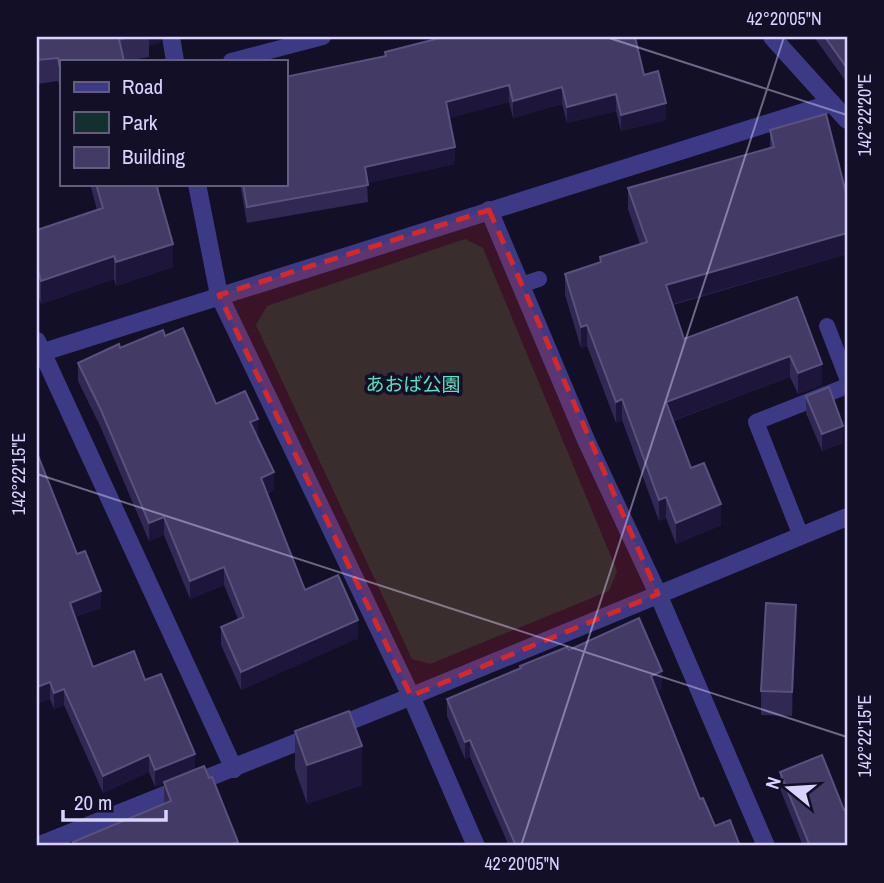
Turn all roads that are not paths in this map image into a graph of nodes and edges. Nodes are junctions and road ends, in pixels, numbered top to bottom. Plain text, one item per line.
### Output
1 (171, 37) edge
2 (323, 37) edge
3 (772, 37) edge
4 (175, 60) edge
5 (235, 60) edge
6 (832, 103) junction
7 (847, 120) edge
8 (197, 186) edge
9 (489, 210) junction
10 (539, 279) dead end
11 (521, 285) junction
12 (219, 295) junction
13 (827, 326) dead end
14 (38, 349) edge
15 (847, 378) edge
16 (847, 386) edge
17 (847, 517) edge
18 (802, 536) junction
19 (658, 594) junction
20 (411, 696) junction
21 (234, 769) junction
22 (37, 846) edge
23 (476, 846) edge
24 (766, 846) edge

1 - 4 street
2 - 5 lane
3 - 6 street
6 - 7 street
6 - 9 street
8 - 12 street
9 - 11 street
9 - 12 street
10 - 11 lane
11 - 19 street
12 - 14 street
12 - 20 street
13 - 15 lane
14 - 21 street
16 - 18 lane
17 - 18 street
18 - 19 street
19 - 20 street
19 - 24 street
20 - 21 street
20 - 23 street
21 - 22 street

